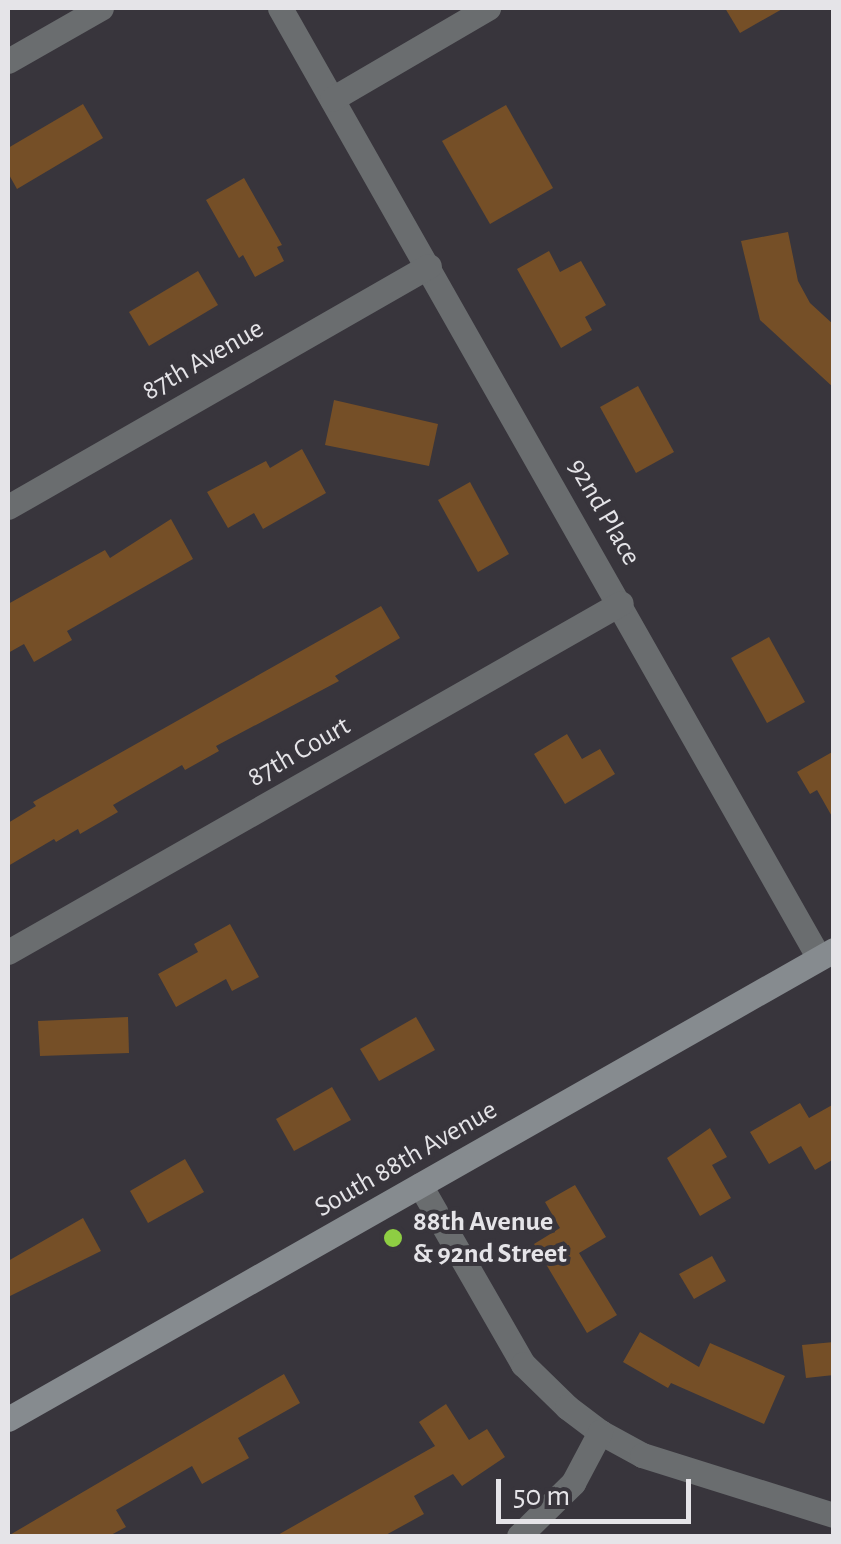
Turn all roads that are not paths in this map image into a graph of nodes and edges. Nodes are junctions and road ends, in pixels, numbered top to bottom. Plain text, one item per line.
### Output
1 (102, 8) edge
2 (280, 8) edge
3 (488, 8) edge
4 (8, 61) edge
5 (332, 98) junction
6 (429, 266) junction
7 (8, 507) edge
8 (621, 603) junction
9 (8, 952) edge
10 (826, 954) edge
11 (420, 1186) junction
12 (8, 1420) edge
13 (600, 1432) junction
14 (834, 1515) edge
15 (519, 1536) edge

1 - 4 street
2 - 5 street, 92nd Place
3 - 5 street
5 - 6 street, 92nd Place
6 - 7 street, 87th Avenue
6 - 8 street, 92nd Place
8 - 9 street, 87th Court
8 - 10 street, 92nd Place
10 - 11 street, South 88th Avenue
11 - 12 street, South 88th Avenue
11 - 13 street
13 - 14 street
13 - 15 street

